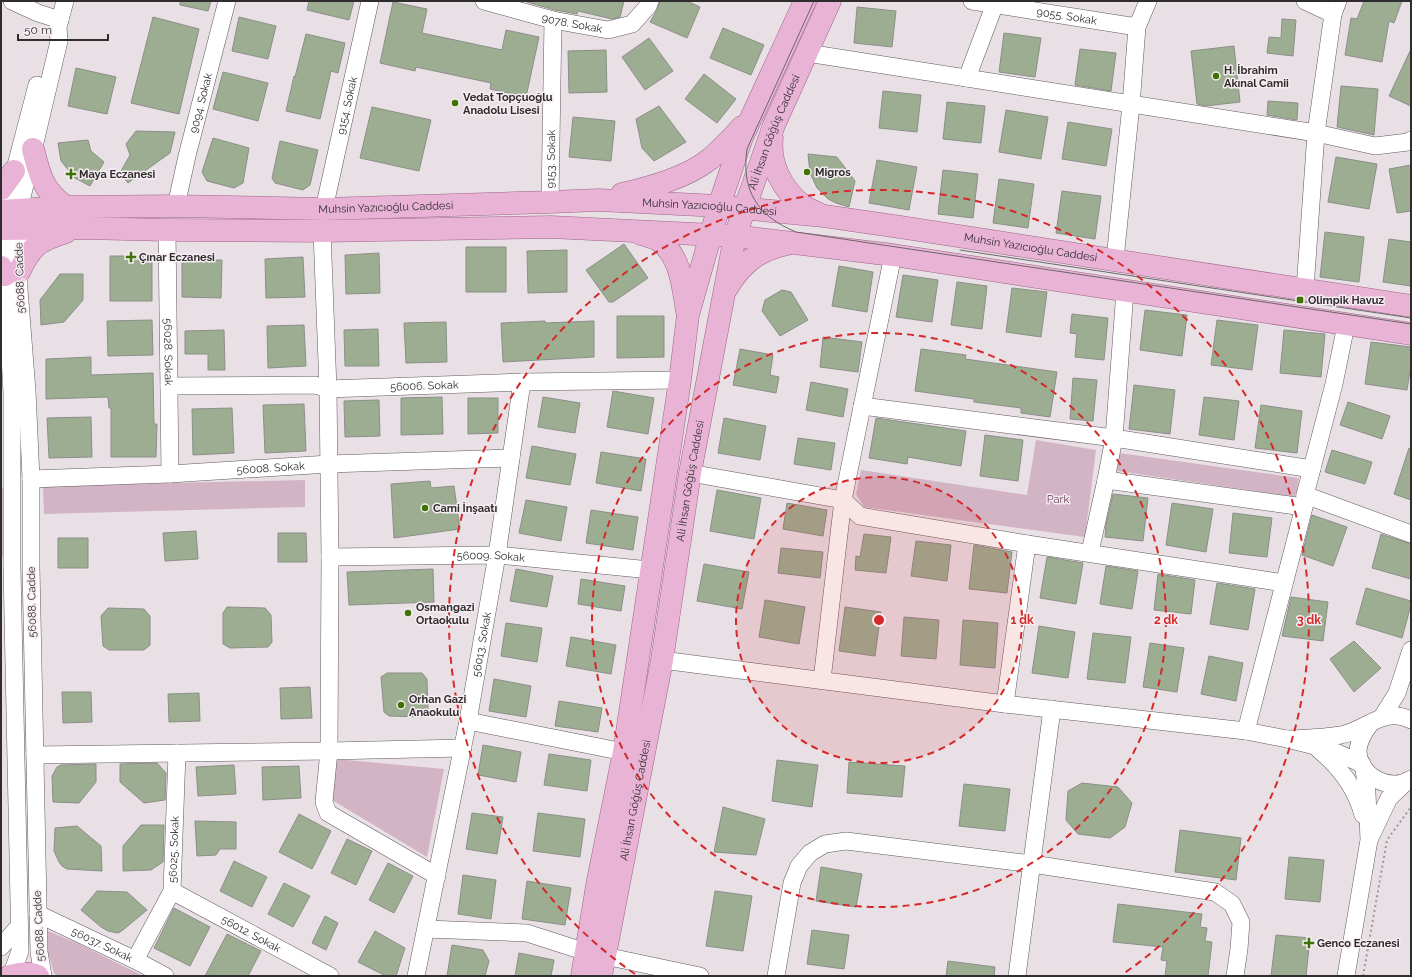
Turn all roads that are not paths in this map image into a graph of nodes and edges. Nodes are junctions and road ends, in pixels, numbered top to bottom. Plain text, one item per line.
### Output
1 (12, 1) edge
2 (65, 1) edge
3 (227, 1) edge
4 (370, 1) edge
5 (484, 1) edge
6 (650, 1) edge
7 (805, 1) edge
8 (830, 1) edge
9 (972, 1) edge
10 (1148, 1) edge
11 (1305, 1) edge
12 (995, 3) edge
13 (1336, 7) edge
14 (553, 20) junction
15 (59, 24) junction
16 (1137, 27) junction
17 (807, 53) junction
18 (967, 78) junction
19 (1131, 105) junction
20 (752, 117) junction
21 (774, 125) junction
22 (1316, 133) junction
23 (1411, 140) edge
24 (33, 149) junction
25 (14, 171) junction
26 (1, 188) edge
27 (599, 200) junction
28 (550, 202) junction
29 (176, 206) junction
30 (719, 206) junction
31 (66, 207) junction
32 (744, 208) junction
33 (324, 209) junction
34 (824, 216) junction
35 (8, 220) edge
36 (82, 228) junction
37 (168, 230) junction
38 (322, 231) junction
39 (634, 231) junction
40 (711, 235) junction
41 (735, 236) junction
42 (797, 242) junction
43 (893, 255) junction
44 (1115, 259) junction
45 (8, 271) edge
46 (1305, 289) junction
47 (1125, 291) junction
48 (724, 293) junction
49 (1411, 306) edge
50 (688, 316) junction
51 (1346, 325) junction
52 (1411, 334) edge
53 (680, 380) junction
54 (522, 382) junction
55 (169, 386) junction
56 (328, 389) junction
57 (7, 393) edge
58 (862, 406) junction
59 (1114, 438) junction
60 (511, 458) junction
61 (329, 464) junction
62 (1312, 469) junction
63 (690, 473) junction
64 (170, 474) junction
65 (31, 479) junction
66 (1106, 480) junction
67 (7, 481) edge
68 (843, 500) junction
69 (1305, 501) junction
70 (1411, 534) edge
71 (1027, 544) junction
72 (1090, 552) junction
73 (497, 555) junction
74 (330, 557) junction
75 (7, 568) edge
76 (650, 570) junction
77 (1284, 582) junction
78 (1411, 650) edge
79 (662, 660) junction
80 (822, 680) junction
81 (1005, 704) junction
82 (1052, 709) junction
83 (1376, 720) junction
84 (1411, 720) edge
85 (468, 721) junction
86 (1246, 731) junction
87 (1287, 739) junction
88 (1315, 746) junction
89 (463, 748) junction
90 (329, 751) junction
91 (624, 752) junction
92 (177, 753) junction
93 (35, 755) junction
94 (1363, 767) junction
95 (1409, 780) edge
96 (1369, 840) junction
97 (1032, 864) junction
98 (437, 876) junction
99 (172, 891) junction
100 (38, 914) junction
101 (19, 926) junction
102 (426, 929) junction
103 (3, 943) edge
104 (135, 960) junction
105 (598, 961) edge
106 (11, 976) edge
107 (38, 976) edge
108 (43, 976) edge
109 (165, 976) edge
110 (330, 976) edge
111 (416, 976) edge
112 (582, 976) edge
113 (700, 976) edge
114 (776, 976) edge
115 (1017, 976) edge
116 (1235, 976) edge
117 (1346, 976) edge

1 - 15 street
2 - 15 street
3 - 29 street, 9094. Sokak
4 - 33 street, 9154. Sokak
5 - 14 street, 9078. Sokak
6 - 14 street, 9078. Sokak
7 - 20 main road, Ali İhsan Göğüş Caddesi
8 - 17 main road, Ali İhsan Göğüş Caddesi
9 - 12 street, 9055. Sokak
10 - 16 street
11 - 13 street
12 - 16 street, 9055. Sokak
12 - 18 street
13 - 22 street
14 - 28 street, 9153. Sokak
15 - 24 street
15 - 25 street
16 - 19 street
17 - 18 street
17 - 21 main road, Ali İhsan Göğüş Caddesi
18 - 19 street
19 - 22 street
19 - 44 street
20 - 27 main road
20 - 30 main road, Ali İhsan Göğüş Caddesi
21 - 32 main road, Ali İhsan Göğüş Caddesi
21 - 34 main road
22 - 23 street
22 - 46 street
24 - 31 main road
24 - 35 street
25 - 26 main road
25 - 35 street
27 - 28 main road, Muhsin Yazıcıoğlu Caddesi
27 - 30 main road, Muhsin Yazıcıoğlu Caddesi
28 - 33 main road, Muhsin Yazıcıoğlu Caddesi
29 - 31 main road, Muhsin Yazıcıoğlu Caddesi
29 - 33 main road, Muhsin Yazıcıoğlu Caddesi
30 - 32 main road, Muhsin Yazıcıoğlu Caddesi
30 - 40 main road, Ali İhsan Göğüş Caddesi
31 - 35 main road, Muhsin Yazıcıoğlu Caddesi
32 - 34 main road, Muhsin Yazıcıoğlu Caddesi
32 - 41 main road, Ali İhsan Göğüş Caddesi
34 - 44 main road, Muhsin Yazıcıoğlu Caddesi
35 - 36 main road, Muhsin Yazıcıoğlu Caddesi
35 - 45 street, 56088. Cadde
36 - 37 main road, Muhsin Yazıcıoğlu Caddesi
36 - 45 main road
37 - 38 main road, Muhsin Yazıcıoğlu Caddesi
37 - 55 street, 56028. Sokak
38 - 39 main road, Muhsin Yazıcıoğlu Caddesi
38 - 56 street
39 - 40 main road, Muhsin Yazıcıoğlu Caddesi
39 - 50 main road
40 - 41 main road, Muhsin Yazıcıoğlu Caddesi
40 - 50 main road, Ali İhsan Göğüş Caddesi
41 - 42 main road, Muhsin Yazıcıoğlu Caddesi
41 - 48 main road, Ali İhsan Göğüş Caddesi
42 - 43 main road, Muhsin Yazıcıoğlu Caddesi
42 - 48 main road
43 - 47 main road, Muhsin Yazıcıoğlu Caddesi
43 - 58 street
44 - 46 main road, Muhsin Yazıcıoğlu Caddesi
45 - 57 street, 56088. Cadde
45 - 65 street, 56088. Cadde
46 - 49 main road, Muhsin Yazıcıoğlu Caddesi
47 - 51 main road, Muhsin Yazıcıoğlu Caddesi
47 - 59 street
48 - 63 main road, Ali İhsan Göğüş Caddesi
50 - 53 main road, Ali İhsan Göğüş Caddesi
51 - 52 main road, Muhsin Yazıcıoğlu Caddesi
51 - 62 street
53 - 54 street, 56006. Sokak
53 - 76 main road, Ali İhsan Göğüş Caddesi
54 - 56 street, 56006. Sokak
54 - 60 street, 56013. Sokak
55 - 56 street, 56006. Sokak
55 - 64 street, 56028. Sokak
56 - 61 street
57 - 67 street, 56088. Cadde
58 - 59 street
58 - 68 street
59 - 62 street
59 - 66 street
60 - 61 street, 56008. Sokak
60 - 73 street, 56013. Sokak
61 - 64 street, 56008. Sokak
61 - 74 street
62 - 69 street
63 - 68 street
63 - 79 main road, Ali İhsan Göğüş Caddesi
64 - 65 street, 56008. Sokak
65 - 93 street, 56088. Cadde
66 - 69 street
66 - 72 street
67 - 75 street, 56088. Cadde
68 - 71 street
68 - 80 street
69 - 70 street
69 - 77 street
71 - 72 street
71 - 81 street
72 - 77 street
73 - 74 street, 56009. Sokak
73 - 76 street, 56009. Sokak
73 - 85 street, 56013. Sokak
74 - 90 street
75 - 101 street, 56088. Cadde
76 - 91 main road, Ali İhsan Göğüş Caddesi
77 - 86 street
78 - 83 street
79 - 80 street
79 - 105 main road, Ali İhsan Göğüş Caddesi
80 - 81 street
81 - 82 street
82 - 86 street
82 - 97 street
83 - 84 street
83 - 87 street
83 - 94 street
85 - 89 street, 56013. Sokak
85 - 91 street
86 - 87 street
87 - 88 street
88 - 94 street
88 - 96 street
89 - 90 street
89 - 98 street, 56013. Sokak
90 - 92 street
90 - 98 street
91 - 105 main road, Ali İhsan Göğüş Caddesi
92 - 93 street
92 - 99 street, 56025. Sokak
93 - 100 street, 56088. Cadde
94 - 95 street
94 - 96 street
95 - 96 street
96 - 117 street
97 - 114 street
97 - 115 street
97 - 116 street
98 - 102 street, 56013. Sokak
99 - 104 street, 56025. Sokak
99 - 110 street, 56012. Sokak
100 - 104 street, 56037. Sokak
100 - 108 street, 56088. Cadde
101 - 103 street
101 - 106 street, 56088. Cadde
102 - 105 street
102 - 111 street, 56013. Sokak
104 - 109 street, 56037. Sokak
105 - 112 main road, Ali İhsan Göğüş Caddesi
105 - 113 street
106 - 107 main road

